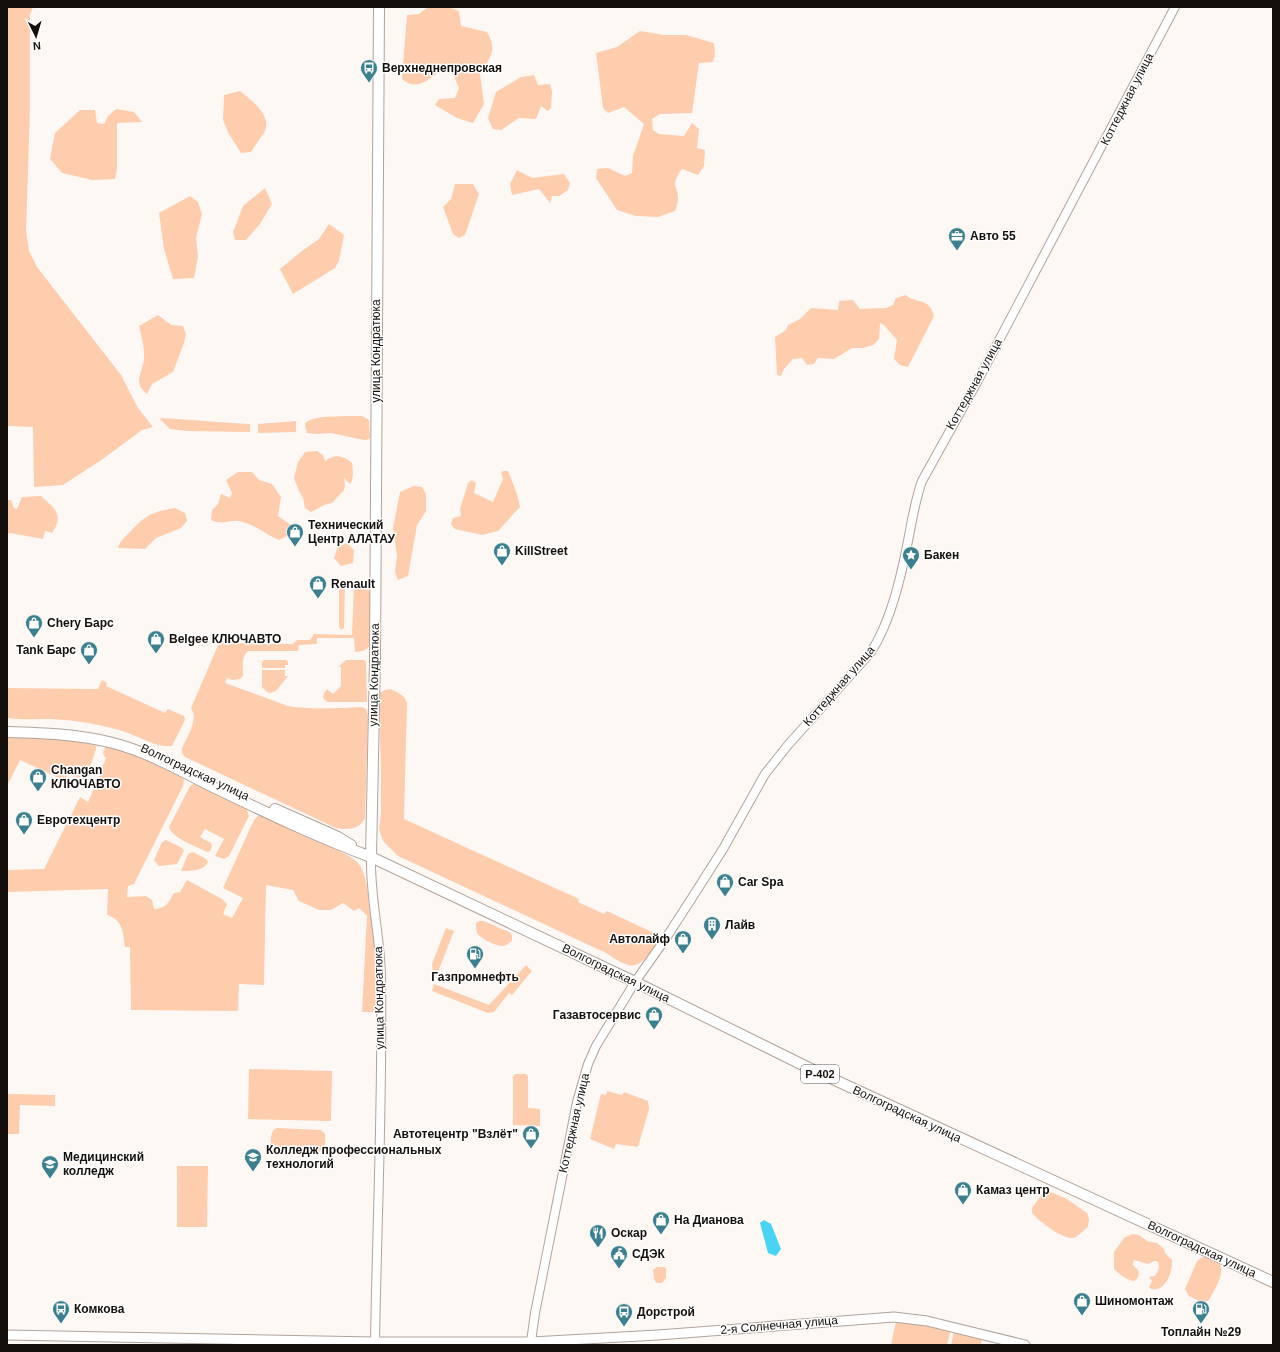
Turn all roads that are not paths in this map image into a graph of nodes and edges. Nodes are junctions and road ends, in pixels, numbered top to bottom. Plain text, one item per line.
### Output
1 (379, 7) edge
2 (1175, 7) edge
3 (7, 726) edge
4 (7, 732) edge
5 (371, 858) junction
6 (635, 982) junction
7 (1273, 1282) edge
8 (7, 1335) edge
9 (375, 1342) junction
10 (531, 1342) junction
11 (1025, 1345) edge

1 - 5 main road, улица Кондратюка
2 - 6 street, Коттеджная улица
3 - 5 main road, Волгоградская улица
4 - 5 main road, Волгоградская улица
5 - 6 main road, Волгоградская улица / Р-402
5 - 9 street, улица Кондратюка
6 - 7 main road, Волгоградская улица / Р-402
6 - 10 street, Коттеджная улица
8 - 9 main road, 2-я Солнечная улица
9 - 10 main road, 2-я Солнечная улица
10 - 11 main road, 2-я Солнечная улица

